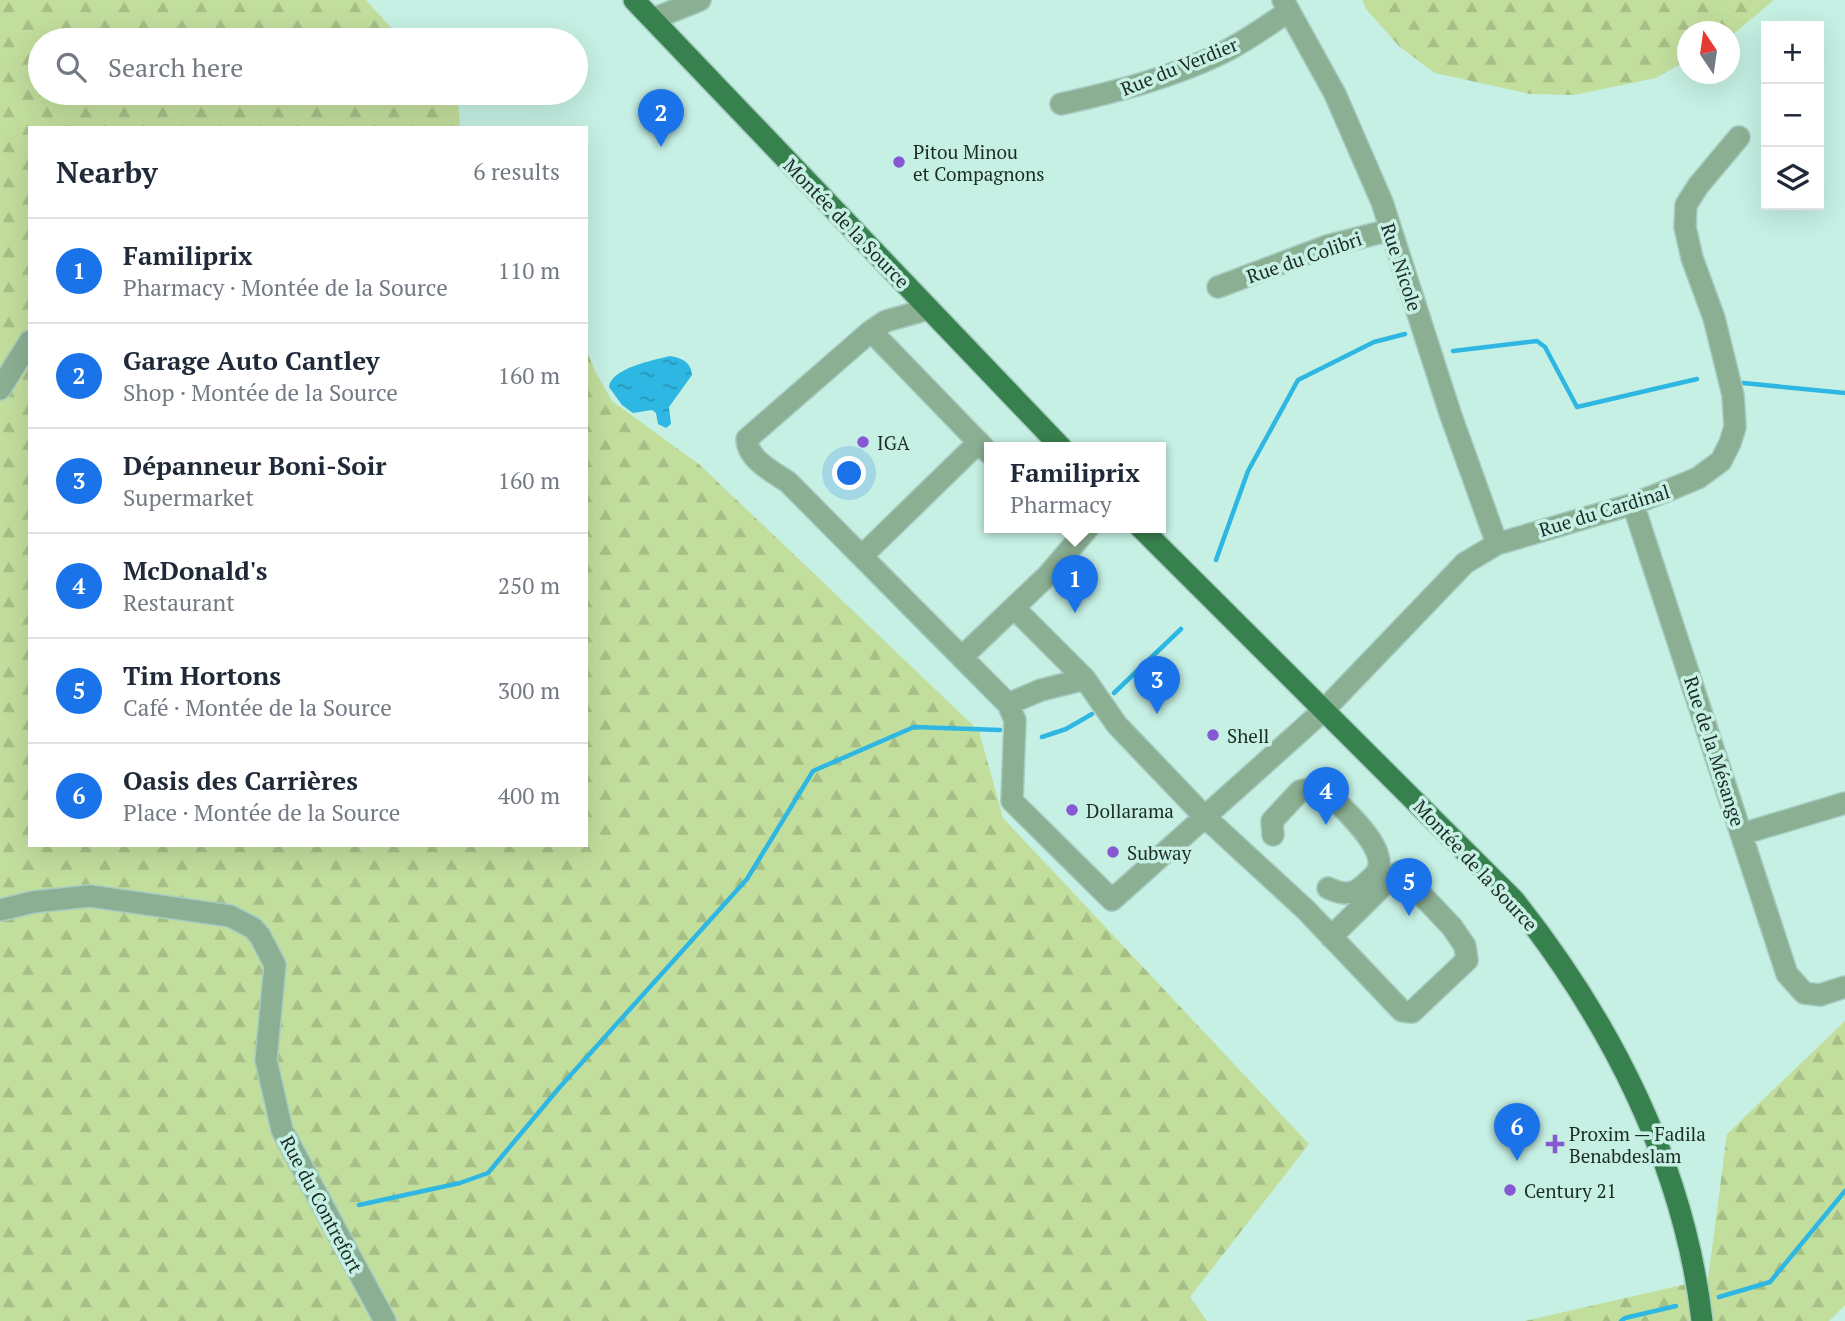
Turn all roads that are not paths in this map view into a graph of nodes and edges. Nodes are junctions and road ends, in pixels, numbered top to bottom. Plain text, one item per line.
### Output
1 (634, 0) edge
2 (700, 0) edge
3 (1286, 5) edge
4 (653, 19) junction
5 (1061, 104) dead end
6 (1739, 137) dead end
7 (1390, 230) junction
8 (1218, 287) dead end
9 (929, 309) junction
10 (871, 331) junction
11 (28, 344) edge
12 (0, 389) edge
13 (1056, 442) edge
14 (984, 448) edge
15 (1633, 504) junction
16 (1075, 533) edge
17 (1146, 533) edge
18 (1497, 544) junction
19 (862, 556) junction
20 (1014, 608) junction
21 (962, 657) junction
22 (1085, 679) junction
23 (1008, 704) junction
24 (1324, 710) junction
25 (1845, 803) edge
26 (1205, 817) junction
27 (1742, 834) junction
28 (1273, 835) dead end
29 (1332, 890) dead end
30 (0, 911) edge
31 (1331, 937) junction
32 (1845, 987) edge
33 (385, 1321) edge
34 (1702, 1321) edge

1 - 4 main road, Montée de la Source
2 - 4 street
3 - 5 street, Rue du Verdier
3 - 7 street, Rue Nicole
4 - 9 main road, Montée de la Source
6 - 15 street, Rue du Cardinal
7 - 8 street, Rue du Colibri
7 - 18 street, Rue Nicole
9 - 10 street
9 - 13 main road, Montée de la Source
10 - 14 street
10 - 19 street
11 - 12 street
14 - 19 street
15 - 18 street, Rue du Cardinal
15 - 27 street, Rue de la Mésange
16 - 20 street
17 - 24 main road, Montée de la Source
18 - 24 street, Rue du Cardinal
19 - 21 street
20 - 21 street
20 - 22 street
21 - 23 street
22 - 23 street
22 - 26 street
23 - 26 street, Rue du Cardinal
24 - 26 street, Rue du Cardinal
24 - 34 main road, Montée de la Source
25 - 27 street
26 - 31 street
27 - 32 street, Rue de la Mésange
28 - 29 street
30 - 33 street, Rue du Contrefort
31 - 31 street

